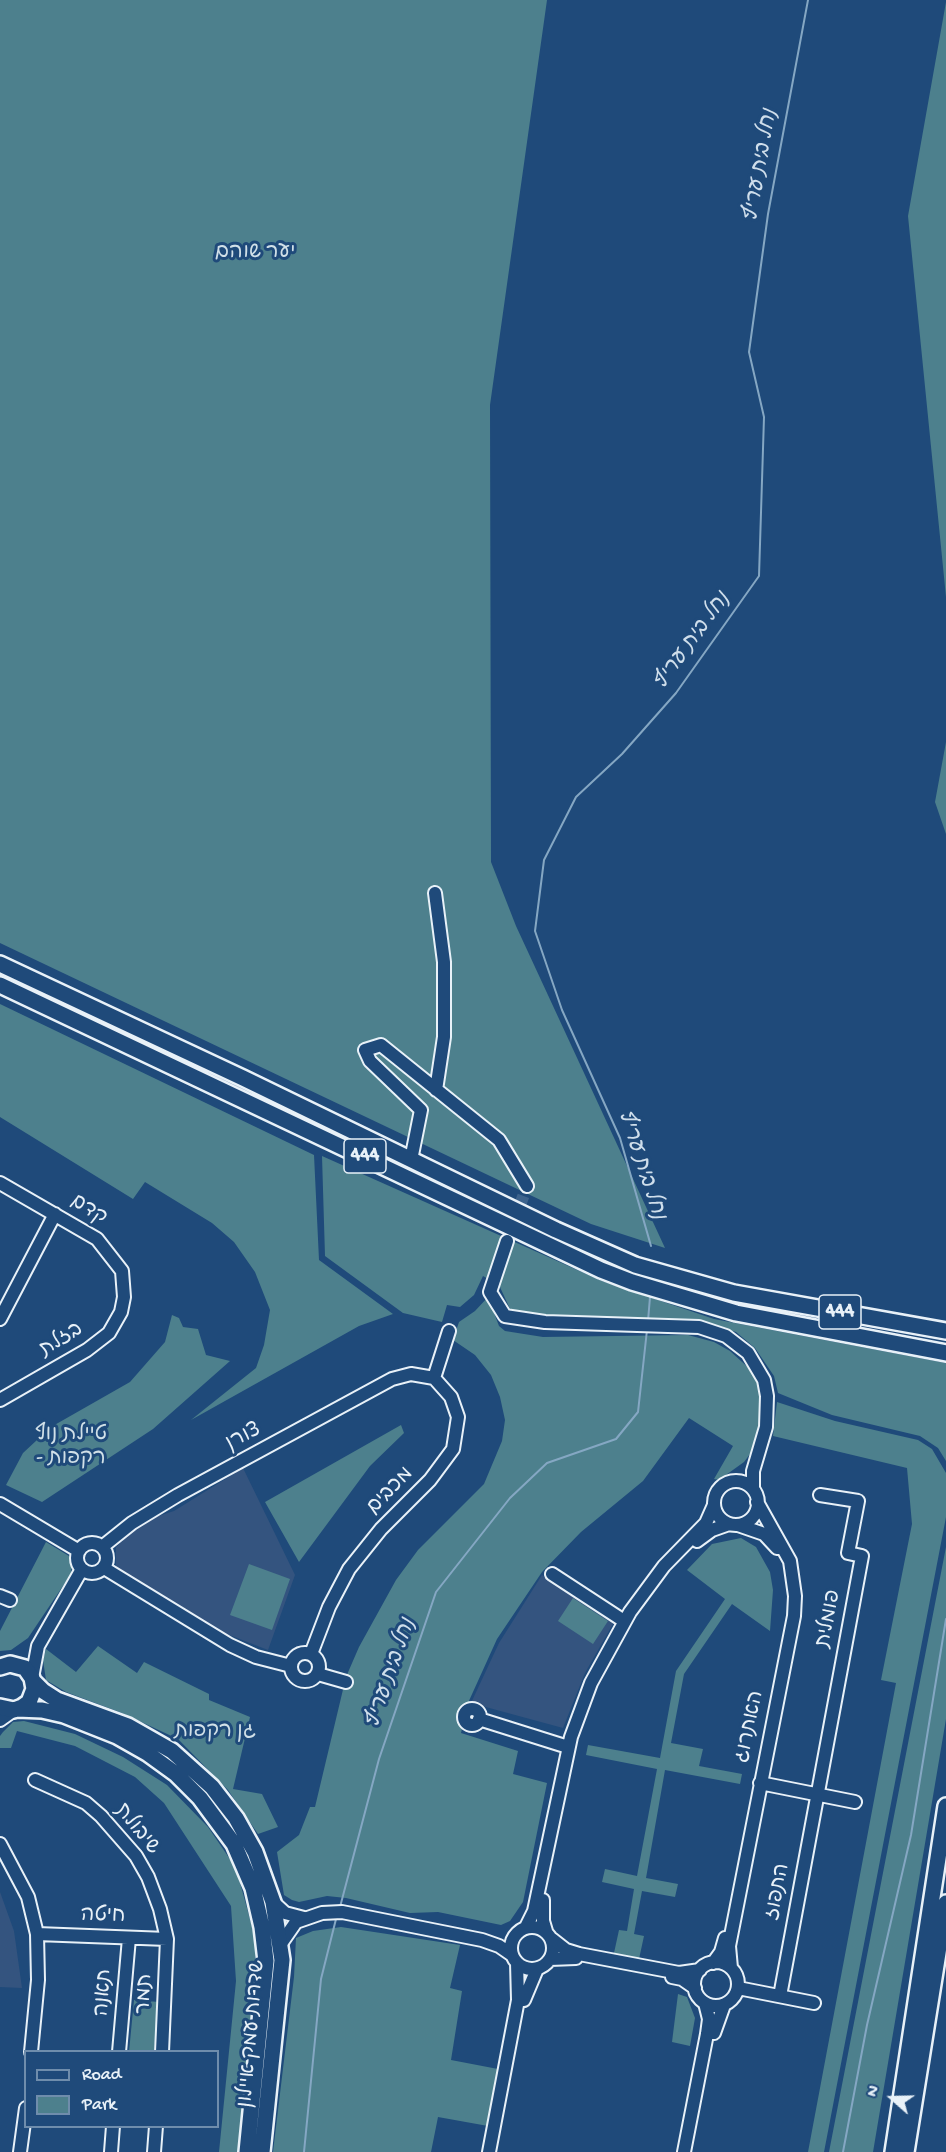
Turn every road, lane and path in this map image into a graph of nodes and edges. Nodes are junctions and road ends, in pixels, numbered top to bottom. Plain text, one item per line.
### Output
1 (435, 893) dead end
2 (0, 964) edge
3 (0, 985) edge
4 (436, 1089) junction
5 (411, 1160) junction
6 (0, 1183) edge
7 (527, 1186) dead end
8 (55, 1214) junction
9 (507, 1241) tunnel mouth
10 (124, 1297) joint
11 (0, 1319) edge
12 (449, 1331) dead end
13 (946, 1331) edge
14 (946, 1353) edge
15 (434, 1378) junction
16 (1, 1396) edge
17 (755, 1460) junction
18 (731, 1482) junction
19 (753, 1489) junction
20 (820, 1495) dead end
21 (758, 1502) junction
22 (0, 1504) edge
23 (714, 1505) junction
24 (734, 1524) junction
25 (102, 1547) junction
26 (79, 1551) junction
27 (104, 1568) junction
28 (82, 1569) junction
29 (552, 1574) dead end
30 (624, 1621) junction
31 (38, 1646) junction
32 (311, 1654) junction
33 (4, 1665) edge
34 (291, 1666) junction
35 (318, 1674) junction
36 (33, 1679) junction
37 (346, 1682) dead end
38 (11, 1709) edge
39 (479, 1719) dead end
40 (0, 1720) edge
41 (568, 1747) junction
42 (35, 1780) dead end
43 (760, 1783) junction
44 (817, 1794) junction
45 (855, 1802) dead end
46 (946, 1806) edge
47 (0, 1844) edge
48 (273, 1902) junction
49 (946, 1903) edge
50 (306, 1917) junction
51 (526, 1927) junction
52 (37, 1934) junction
53 (515, 1935) junction
54 (549, 1935) junction
55 (129, 1938) junction
56 (167, 1939) junction
57 (482, 1940) junction
58 (280, 1945) junction
59 (515, 1959) junction
60 (550, 1959) junction
61 (713, 1963) junction
62 (731, 1968) junction
63 (537, 1969) junction
64 (700, 1970) junction
65 (695, 1988) junction
66 (738, 1988) junction
67 (780, 1996) junction
68 (705, 2002) junction
69 (814, 2003) dead end
70 (724, 2005) junction
71 (31, 2050) edge
72 (119, 2050) edge
73 (162, 2050) edge
74 (24, 2123) edge
75 (113, 2128) edge
76 (156, 2128) edge
77 (20, 2152) edge
78 (111, 2152) edge
79 (154, 2152) edge
80 (247, 2152) edge
81 (262, 2152) edge
82 (489, 2152) edge
83 (495, 2152) edge
84 (684, 2152) edge
85 (690, 2152) edge
86 (893, 2152) edge
87 (906, 2152) edge

1 - 4 street
2 - 5 main road, 444
3 - 14 main road, 444
4 - 5 street
4 - 7 street
5 - 13 main road, 444
6 - 8 street, קדם
8 - 10 street, קדם
8 - 11 street
9 - 17 street
10 - 16 street, בזלת
12 - 15 street
15 - 25 street, צורן
15 - 32 street, מכבים
17 - 18 street
17 - 19 street
18 - 19 street
18 - 23 street
19 - 21 street
20 - 44 street, פומלית
21 - 24 street
21 - 43 street, האתרוג
22 - 26 street
23 - 24 street
23 - 30 street
24 - 54 street
24 - 61 street, האתרוג
25 - 26 street
25 - 27 street
26 - 28 street
27 - 28 street
27 - 34 street
28 - 31 street
29 - 30 street
30 - 41 street
31 - 33 street
31 - 36 street
32 - 34 street
32 - 35 street
33 - 36 main road, שדרות עמק איילון
34 - 35 street
35 - 37 street
36 - 38 main road
36 - 48 main road, שדרות עמק איילון
38 - 40 street
38 - 80 main road, שדרות עמק איילון
39 - 41 street
41 - 51 street
42 - 56 street, שיבולת
43 - 44 street
43 - 62 street, האתרוג
44 - 45 street
44 - 67 street, התפוז
46 - 86 main road
47 - 52 street
48 - 50 street
48 - 58 main road, שדרות עמק איילון
49 - 87 main road
50 - 57 street
50 - 58 street
51 - 53 street
51 - 54 street
52 - 55 street, חיטה
52 - 71 street
53 - 57 street
53 - 59 street
54 - 60 street
54 - 64 street
55 - 56 street, חיטה
55 - 72 street, תאנה
56 - 73 street, תמר
57 - 59 street
58 - 81 main road, שדרות עמק איילון
59 - 63 street
59 - 82 street
60 - 63 street
60 - 65 street
61 - 62 street
61 - 64 street
62 - 66 street
63 - 83 street
64 - 65 street
65 - 68 street
66 - 67 street
66 - 70 street
67 - 69 street
68 - 70 street
68 - 84 street
70 - 85 street
74 - 77 street
75 - 78 street
76 - 79 street

